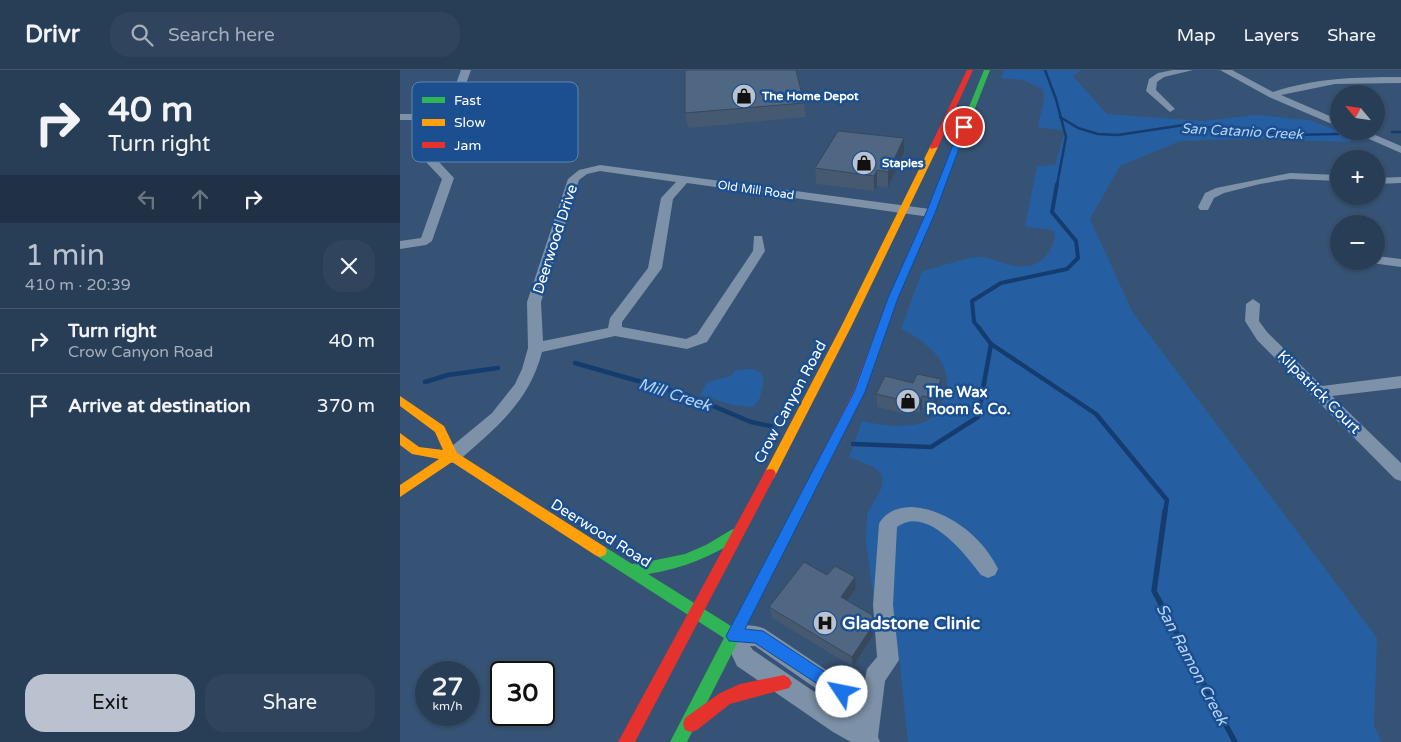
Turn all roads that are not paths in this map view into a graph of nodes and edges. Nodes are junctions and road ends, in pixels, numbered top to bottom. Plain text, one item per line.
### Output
1 (466, 70) edge
2 (970, 70) edge
3 (987, 70) edge
4 (1188, 70) edge
5 (1225, 70) edge
6 (1361, 70) edge
7 (1371, 80) junction
8 (1401, 80) edge
9 (462, 82) edge
10 (1386, 91) dead end
11 (1272, 95) junction
12 (1170, 109) dead end
13 (1330, 120) edge
14 (1377, 140) edge
15 (1401, 150) edge
16 (432, 162) edge
17 (583, 172) joint
18 (1330, 178) edge
19 (684, 180) junction
20 (1401, 180) edge
21 (1385, 181) edge
22 (1204, 208) dead end
23 (906, 209) junction
24 (930, 213) junction
25 (758, 239) dead end
26 (400, 245) edge
27 (1385, 261) edge
28 (1401, 263) edge
29 (1253, 304) dead end
30 (614, 331) junction
31 (536, 348) junction
32 (1401, 382) edge
33 (1318, 392) junction
34 (400, 400) edge
35 (400, 438) edge
36 (452, 456) junction
37 (1401, 474) edge
38 (400, 492) edge
39 (739, 532) junction
40 (988, 569) dead end
41 (632, 570) junction
42 (697, 611) junction
43 (734, 636) junction
44 (784, 683) junction
45 (686, 728) junction
46 (867, 740) edge
47 (626, 742) edge
48 (678, 742) edge

1 - 9 street
2 - 23 main road, Crow Canyon Road
3 - 24 main road
4 - 12 street
5 - 11 street
6 - 7 street
7 - 8 street
7 - 10 street
7 - 11 street
11 - 13 street
14 - 15 street
16 - 26 street
17 - 19 street, Old Mill Road
17 - 31 street, Deerwood Drive
18 - 22 street
19 - 23 street, Old Mill Road
19 - 30 street
20 - 21 street
23 - 24 street, Old Mill Road
23 - 39 main road, Crow Canyon Road
24 - 43 main road
25 - 30 street
27 - 28 street
29 - 33 street, Kilpatrick Court
30 - 31 street
31 - 36 street, Deerwood Drive
32 - 33 street
33 - 37 street, Kilpatrick Court
34 - 36 main road
35 - 36 main road, Deerwood Road
36 - 38 main road, Deerwood Drive
36 - 41 main road, Deerwood Road
39 - 41 main road
39 - 42 main road, Crow Canyon Road
40 - 46 street
41 - 42 main road, Deerwood Road
42 - 43 main road, Deerwood Road
42 - 47 main road, Crow Canyon Road
43 - 44 street
43 - 45 main road
43 - 46 street
44 - 45 main road
44 - 46 street
45 - 48 main road

